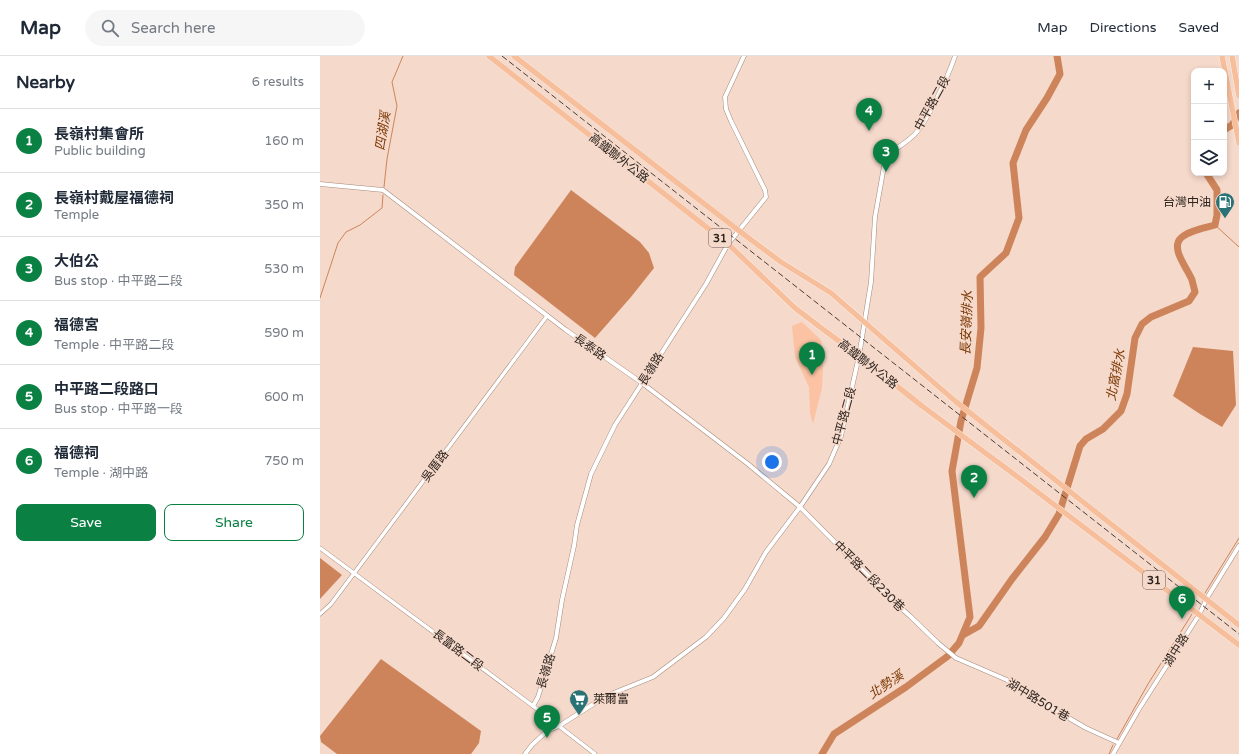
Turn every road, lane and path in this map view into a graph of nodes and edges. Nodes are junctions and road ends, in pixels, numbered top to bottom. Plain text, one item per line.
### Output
1 (489, 56) edge
2 (514, 56) edge
3 (744, 56) edge
4 (955, 56) edge
5 (1222, 56) edge
6 (1232, 56) edge
7 (1239, 96) edge
8 (1239, 143) edge
9 (320, 184) edge
10 (738, 230) junction
11 (728, 244) junction
12 (548, 316) junction
13 (865, 322) junction
14 (859, 356) junction
15 (642, 383) junction
16 (800, 507) junction
17 (1239, 546) edge
18 (320, 548) edge
19 (354, 573) junction
20 (1206, 600) junction
21 (320, 614) edge
22 (1199, 615) junction
23 (1239, 625) edge
24 (1239, 645) edge
25 (956, 658) joint
26 (533, 706) junction
27 (559, 726) junction
28 (1119, 743) junction
29 (526, 754) edge
30 (595, 754) edge
31 (1113, 754) edge

1 - 11 main road, 高鐵聯外公路 / 31
2 - 10 main road, 高鐵聯外公路 / 31
3 - 10 street, 長嶺路
4 - 13 street, 中平路二段
5 - 8 main road
6 - 7 main road
9 - 12 street, 長泰路
10 - 11 street, 長嶺路
10 - 13 main road, 高鐵聯外公路 / 31
11 - 14 main road, 高鐵聯外公路 / 31
11 - 15 street, 長嶺路
12 - 15 street, 長泰路
12 - 19 street, 吳厝路
13 - 14 street, 中平路二段
13 - 20 main road, 高鐵聯外公路 / 31
14 - 16 street, 中平路二段
14 - 22 main road, 高鐵聯外公路 / 31
15 - 16 street, 長泰路
15 - 26 street, 長嶺路
16 - 25 street, 中平路二段230巷
16 - 27 street, 中平路二段
17 - 20 street, 湖中路
18 - 19 street, 長富路二段
19 - 21 street, 吳厝路
19 - 26 street, 長富路二段
20 - 22 street, 湖中路
20 - 23 main road, 高鐵聯外公路 / 31
22 - 24 main road, 高鐵聯外公路 / 31
22 - 28 street, 湖中路
25 - 28 street, 湖中路501巷
26 - 27 street, 長富路二段
27 - 29 street, 中平路二段
27 - 30 street, 長富路二段
28 - 31 street, 湖中路

